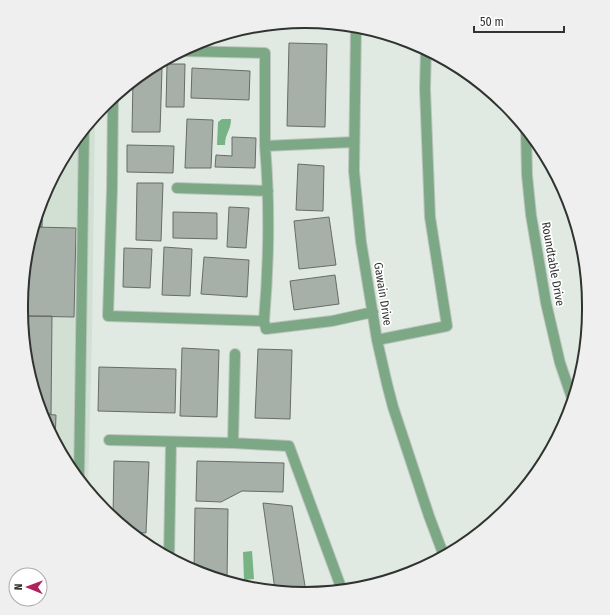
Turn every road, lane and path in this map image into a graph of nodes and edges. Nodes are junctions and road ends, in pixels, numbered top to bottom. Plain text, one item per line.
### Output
1 (356, 32) edge
2 (194, 51) edge
3 (426, 56) edge
4 (113, 105) edge
5 (84, 138) edge
6 (526, 138) edge
7 (354, 142) junction
8 (265, 146) junction
9 (177, 188) dead end
10 (268, 191) junction
11 (373, 312) junction
12 (264, 321) junction
13 (377, 340) junction
14 (235, 354) dead end
15 (570, 391) edge
16 (108, 440) dead end
17 (171, 442) junction
18 (233, 443) junction
19 (79, 470) edge
20 (442, 551) edge
21 (169, 552) edge
22 (340, 585) edge

1 - 7 street, Gawain Drive
2 - 8 street
3 - 13 street
4 - 12 street
5 - 19 street
6 - 15 street, Roundtable Drive
7 - 8 street
7 - 11 street, Gawain Drive
8 - 10 street
9 - 10 street
10 - 12 street
11 - 12 street
11 - 13 street, Gawain Drive
13 - 20 street, Gawain Drive
14 - 18 street
16 - 17 street
17 - 18 street
17 - 21 street
18 - 22 street

